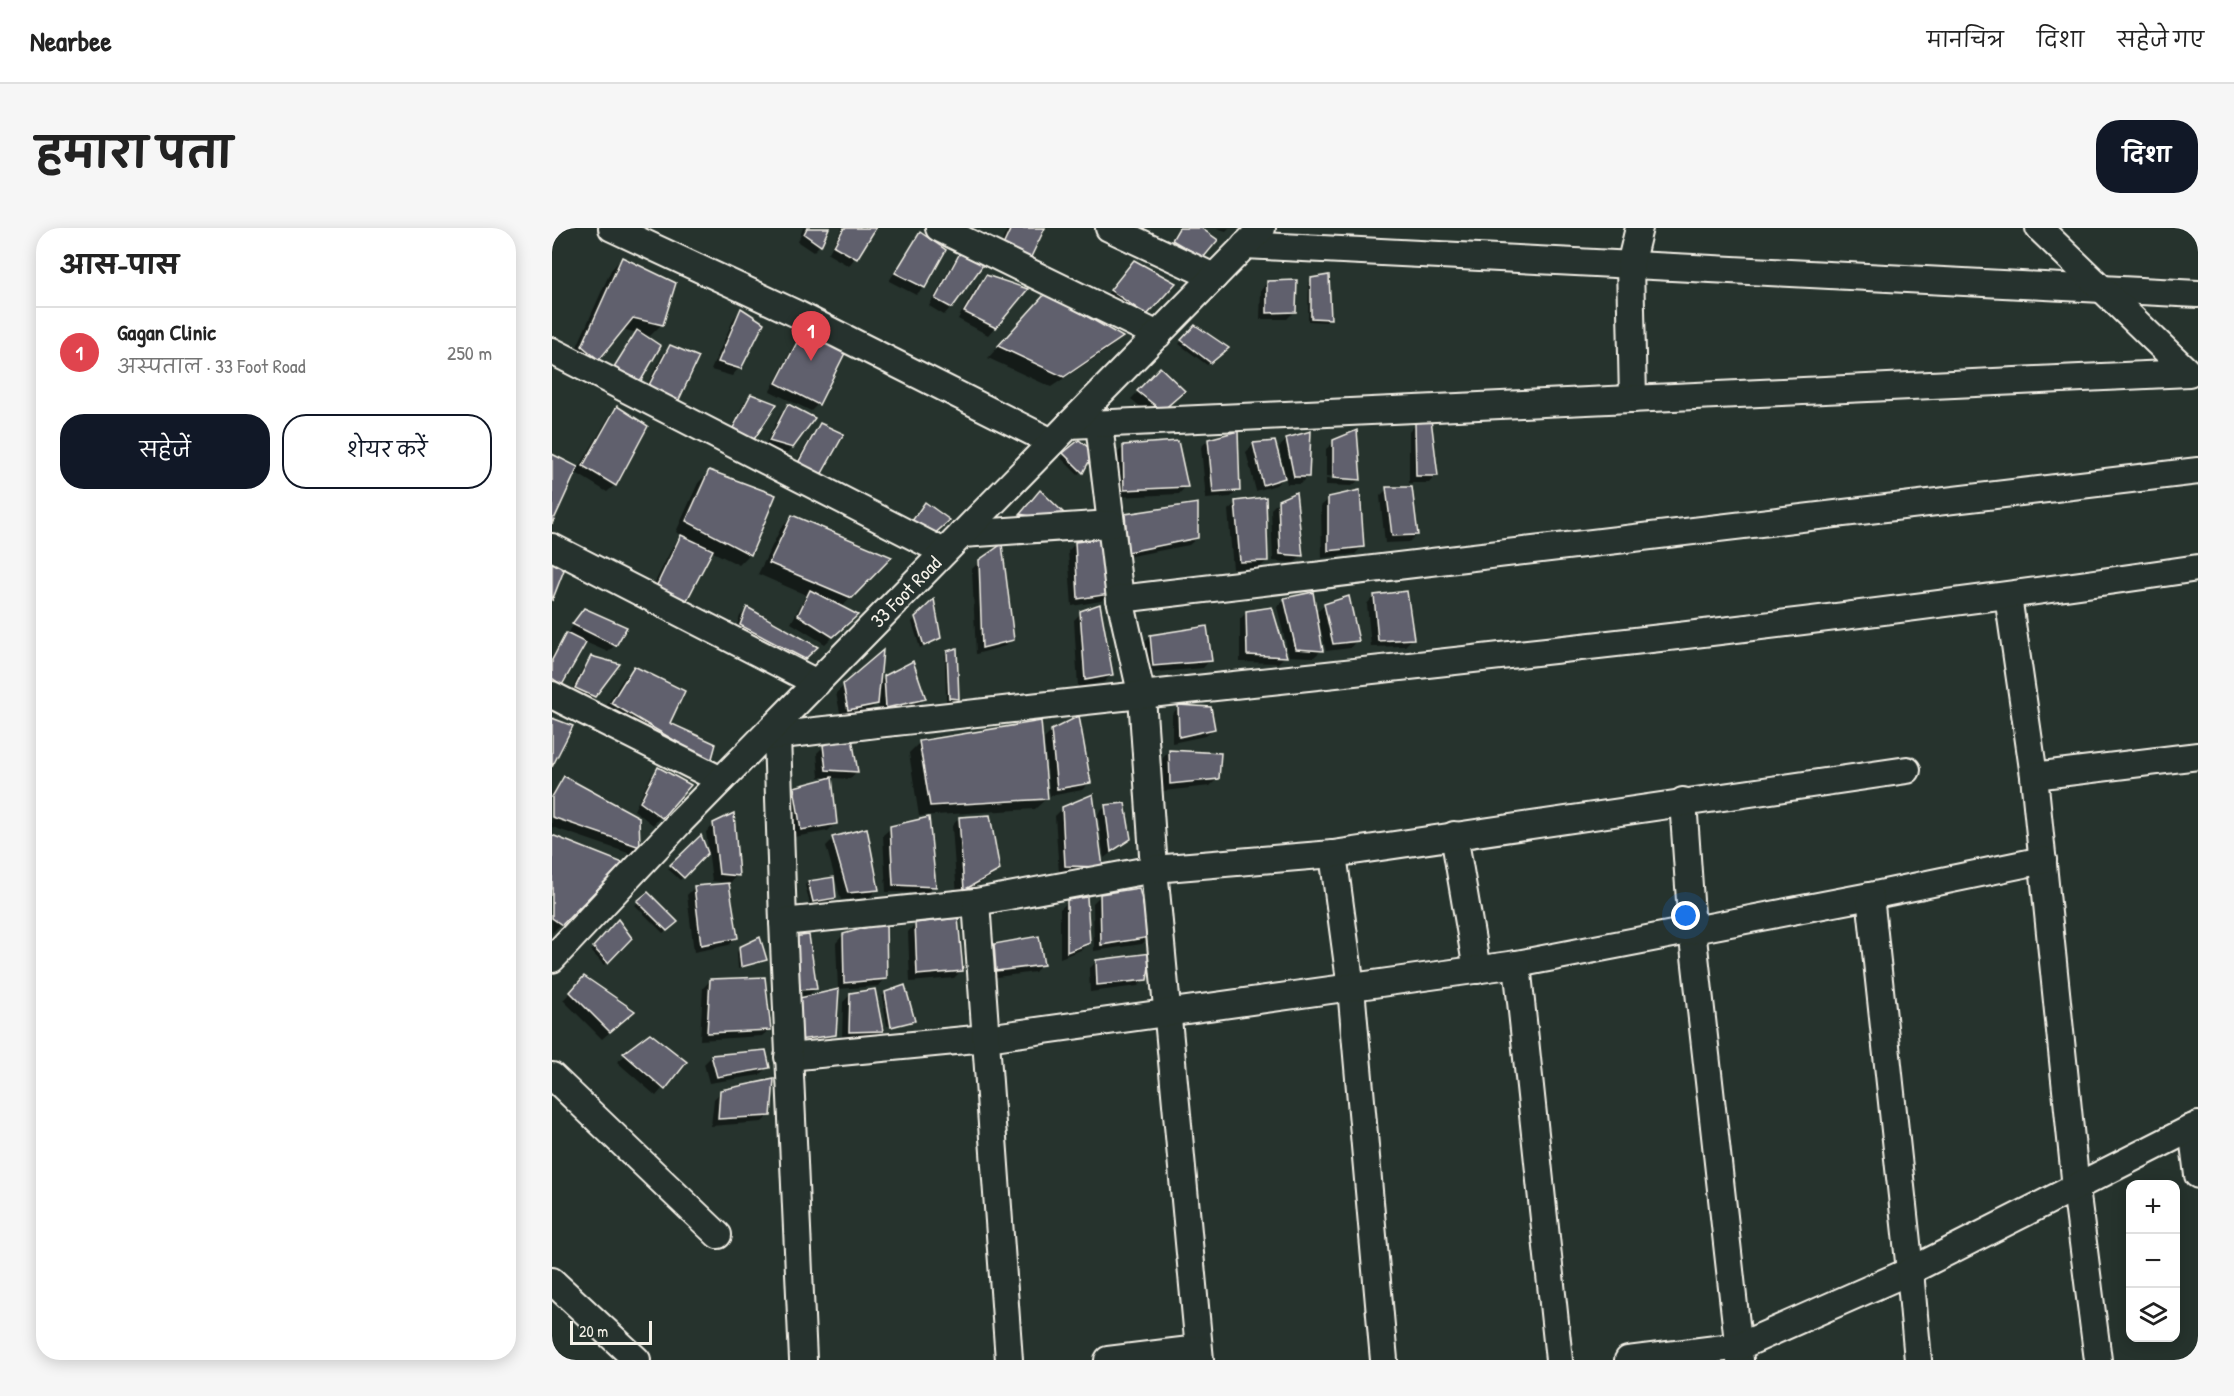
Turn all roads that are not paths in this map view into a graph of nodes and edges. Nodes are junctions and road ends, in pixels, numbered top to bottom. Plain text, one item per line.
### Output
1 (612, 228) edge
2 (939, 228) edge
3 (1109, 228) edge
4 (1639, 228) edge
5 (2039, 228) edge
6 (1254, 236) edge
7 (1630, 264) junction
8 (1214, 277) junction
9 (2102, 289) junction
10 (2198, 294) edge
11 (1158, 335) junction
12 (552, 351) edge
13 (2194, 376) edge
14 (1633, 399) junction
15 (1099, 424) junction
16 (1061, 433) junction
17 (2198, 471) edge
18 (1111, 524) junction
19 (962, 534) junction
20 (552, 547) edge
21 (944, 552) junction
22 (2198, 568) edge
23 (2008, 596) junction
24 (1120, 598) junction
25 (817, 683) junction
26 (552, 694) edge
27 (1142, 697) junction
28 (770, 736) junction
29 (2198, 756) edge
30 (1907, 770) dead end
31 (2034, 776) junction
32 (721, 780) junction
33 (1683, 801) junction
34 (1454, 835) junction
35 (1333, 854) junction
36 (2043, 860) junction
37 (1154, 869) junction
38 (1870, 896) junction
39 (976, 902) junction
40 (783, 922) junction
41 (1692, 929) junction
42 (557, 944) edge
43 (1517, 964) junction
44 (1477, 970) junction
45 (1351, 988) junction
46 (1167, 1014) junction
47 (986, 1038) junction
48 (788, 1057) junction
49 (552, 1076) edge
50 (2195, 1127) edge
51 (2198, 1175) edge
52 (2076, 1188) junction
53 (718, 1235) dead end
54 (1910, 1271) junction
55 (552, 1281) edge
56 (1740, 1353) edge
57 (1199, 1355) edge
58 (637, 1360) edge
59 (803, 1360) edge
60 (1009, 1360) edge
61 (1108, 1360) edge
62 (1384, 1360) edge
63 (1559, 1360) edge
64 (1628, 1360) edge
65 (1918, 1360) edge
66 (2098, 1360) edge

1 - 16 street
2 - 11 street
3 - 8 street
4 - 7 street
5 - 9 street
6 - 7 street
6 - 8 street, 33 Foot Road
7 - 9 street
7 - 14 street
8 - 11 street, 33 Foot Road
9 - 10 street
9 - 13 street
11 - 16 street, 33 Foot Road
12 - 21 street
13 - 14 street
14 - 15 street
15 - 16 street
15 - 18 street
16 - 19 street, 33 Foot Road
17 - 24 street
18 - 19 street
18 - 24 street
19 - 21 street, 33 Foot Road
20 - 25 street
21 - 25 street, 33 Foot Road
22 - 23 street
23 - 27 street
23 - 31 street
24 - 27 street
25 - 28 street, 33 Foot Road
26 - 32 street
27 - 28 street
27 - 37 street
28 - 32 street, 33 Foot Road
28 - 40 street
29 - 31 street
30 - 33 street
31 - 36 street
32 - 42 street, 33 Foot Road
33 - 34 street
33 - 41 street
34 - 35 street
34 - 44 street
35 - 37 street
35 - 45 street
36 - 38 street
36 - 52 street
37 - 39 street
37 - 46 street
38 - 41 street
38 - 54 street
39 - 40 street
39 - 47 street
40 - 48 street
41 - 43 street
41 - 56 street
43 - 44 street
43 - 63 street
44 - 45 street
45 - 46 street
45 - 62 street
46 - 47 street
46 - 57 street
47 - 48 street
47 - 60 street
48 - 59 street
49 - 53 street
50 - 51 street
50 - 52 street
52 - 54 street
52 - 66 street
54 - 56 street
54 - 65 street
55 - 58 street
56 - 64 street
57 - 61 street

